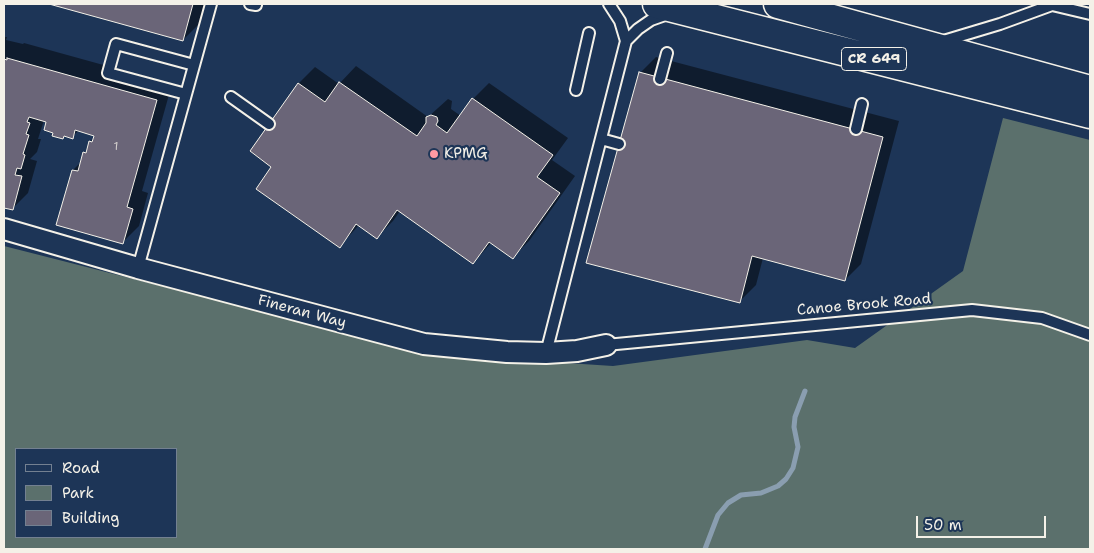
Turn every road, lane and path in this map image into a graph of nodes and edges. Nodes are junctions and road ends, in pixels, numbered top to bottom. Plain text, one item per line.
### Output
1 (211, 4) edge
2 (609, 4) edge
3 (657, 4) edge
4 (778, 4) edge
5 (1052, 5) edge
6 (687, 11) junction
7 (1090, 14) edge
8 (589, 33) dead end
9 (626, 41) junction
10 (928, 45) junction
11 (667, 53) dead end
12 (194, 65) junction
13 (660, 79) dead end
14 (576, 90) dead end
15 (1090, 90) edge
16 (186, 94) junction
17 (231, 97) dead end
18 (862, 104) dead end
19 (1090, 114) edge
20 (269, 124) dead end
21 (856, 129) dead end
22 (601, 139) junction
23 (619, 144) dead end
24 (4, 229) edge
25 (138, 268) junction
26 (1090, 335) edge
27 (606, 345) joint
28 (546, 353) junction

1 - 12 lane
2 - 9 lane
3 - 6 main road, CR 649
4 - 10 main road, CR 649
5 - 7 lane
5 - 10 lane
6 - 9 lane
6 - 19 main road, CR 649
8 - 14 lane
9 - 22 lane
10 - 15 main road, CR 649
11 - 13 lane
12 - 16 lane
12 - 16 lane
16 - 25 lane
17 - 20 lane
18 - 21 lane
22 - 23 lane
22 - 28 lane
24 - 25 street, Fineran Way
25 - 28 street, Fineran Way
26 - 27 lane, Canoe Brook Road
27 - 28 street, Fineran Way

